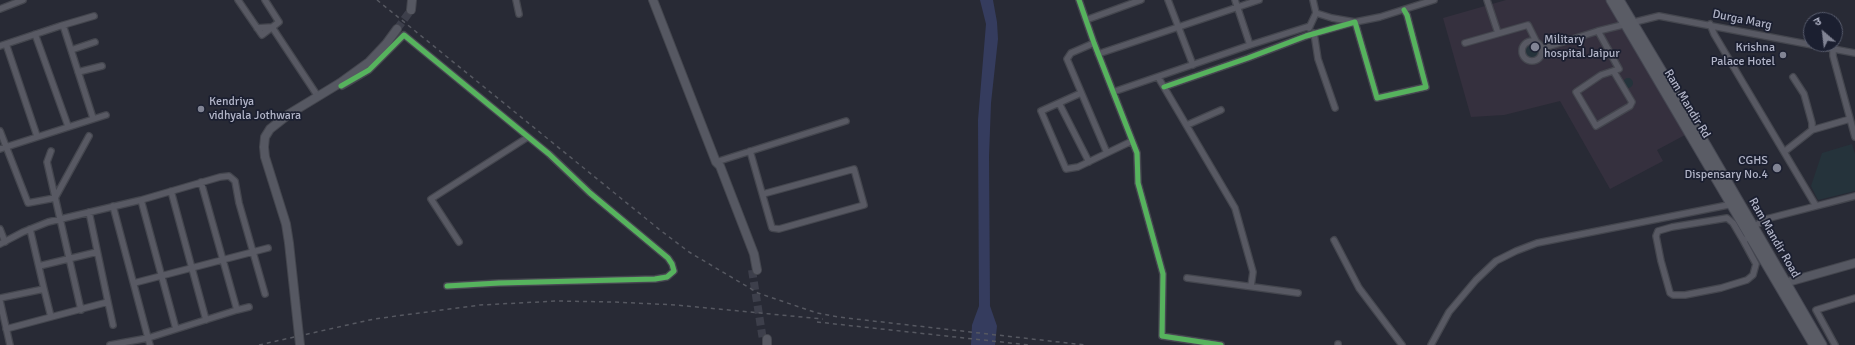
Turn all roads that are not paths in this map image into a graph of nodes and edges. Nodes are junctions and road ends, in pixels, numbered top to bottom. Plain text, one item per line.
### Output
1 (23, 0) edge
2 (238, 0) edge
3 (265, 0) edge
4 (412, 0) edge
5 (516, 0) edge
6 (654, 0) edge
7 (1079, 0) edge
8 (1141, 0) edge
9 (1168, 0) edge
10 (1235, 0) edge
11 (1259, 0) edge
12 (1313, 0) edge
13 (1434, 0) edge
14 (1487, 0) edge
15 (1611, 0) edge
16 (1619, 0) edge
17 (1238, 7) junction
18 (0, 9) edge
19 (411, 10) tunnel mouth
20 (1404, 10) junction
21 (1316, 13) junction
22 (519, 14) dead end
23 (94, 16) dead end
24 (1338, 19) junction
25 (1086, 20) junction
26 (1355, 22) junction
27 (1628, 23) junction
28 (1710, 24) junction
29 (63, 25) junction
30 (1310, 26) junction
31 (272, 27) junction
32 (1179, 27) junction
33 (397, 29) tunnel mouth
34 (1330, 29) junction
35 (1598, 31) junction
36 (1314, 33) junction
37 (1498, 33) junction
38 (35, 34) junction
39 (1306, 36) junction
40 (95, 42) dead end
41 (1094, 43) junction
42 (1465, 43) dead end
43 (1537, 43) junction
44 (1803, 43) edge
45 (3, 45) edge
46 (1250, 45) junction
47 (1541, 49) junction
48 (71, 50) junction
49 (1843, 51) edge
50 (1833, 52) edge
51 (1855, 53) edge
52 (1098, 54) junction
53 (1193, 65) junction
54 (102, 66) dead end
55 (78, 72) junction
56 (1614, 72) junction
57 (1158, 77) junction
58 (1793, 77) dead end
59 (342, 86) dead end
60 (1164, 87) junction
61 (1113, 92) junction
62 (1081, 93) junction
63 (317, 95) junction
64 (1060, 103) junction
65 (1335, 108) dead end
66 (1221, 110) dead end
67 (106, 115) dead end
68 (93, 118) junction
69 (1850, 120) junction
70 (846, 121) dead end
71 (1187, 125) junction
72 (68, 126) junction
73 (1812, 130) junction
74 (0, 131) edge
75 (38, 136) junction
76 (89, 136) dead end
77 (528, 137) junction
78 (1855, 137) edge
79 (1132, 141) junction
80 (3, 148) edge
81 (51, 151) dead end
82 (750, 151) junction
83 (1784, 152) junction
84 (1107, 154) junction
85 (716, 162) junction
86 (1088, 162) junction
87 (201, 182) junction
88 (171, 191) junction
89 (763, 194) junction
90 (1855, 196) edge
91 (55, 198) junction
92 (141, 200) junction
93 (1735, 203) junction
94 (113, 206) junction
95 (1816, 206) junction
96 (88, 212) junction
97 (60, 218) junction
98 (1753, 226) junction
99 (0, 229) edge
100 (30, 229) junction
101 (1747, 238) junction
102 (1334, 240) dead end
103 (460, 242) dead end
104 (2, 243) edge
105 (268, 248) dead end
106 (97, 252) junction
107 (253, 252) junction
108 (70, 258) junction
109 (222, 260) junction
110 (1855, 263) edge
111 (39, 266) junction
112 (192, 268) junction
113 (754, 270) tunnel mouth
114 (161, 276) junction
115 (1187, 278) dead end
116 (134, 283) junction
117 (1783, 284) junction
118 (448, 286) dead end
119 (1251, 286) junction
120 (44, 288) junction
121 (1298, 293) dead end
122 (265, 294) dead end
123 (0, 298) edge
124 (1855, 298) edge
125 (0, 301) edge
126 (108, 302) junction
127 (249, 307) dead end
128 (81, 310) junction
129 (237, 310) junction
130 (51, 316) junction
131 (1820, 319) junction
132 (206, 320) junction
133 (112, 326) dead end
134 (1808, 326) junction
135 (6, 329) junction
136 (176, 329) junction
137 (148, 338) junction
138 (120, 344) edge
139 (10, 345) edge
140 (110, 345) edge
141 (150, 345) edge
142 (300, 345) edge
143 (1221, 345) edge
144 (1402, 345) edge
145 (1431, 345) edge
146 (1814, 345) edge
147 (1822, 345) edge
148 (1835, 345) edge

1 - 18 street
2 - 31 street
3 - 31 street
4 - 19 street
5 - 22 street
6 - 85 street
7 - 25 street
8 - 25 street
9 - 32 street
10 - 17 street
11 - 17 street
12 - 21 street
13 - 20 street
14 - 37 street
15 - 27 main road, Ram Mandir Rd
16 - 27 main road
17 - 32 street
17 - 46 street
20 - 26 street
20 - 26 street
21 - 24 street
21 - 30 street
23 - 29 street
24 - 26 street
24 - 34 street
25 - 41 street
26 - 34 street
27 - 28 street, Durga Marg
27 - 35 street, Durga Marg
27 - 93 main road, Ram Mandir Rd
28 - 44 street, Durga Marg
28 - 83 street
29 - 38 street
29 - 48 street
30 - 39 street
30 - 46 street
31 - 63 street
32 - 52 street
32 - 53 street
33 - 63 street
34 - 36 street
35 - 47 street, Durga Marg
35 - 56 street
36 - 39 street
36 - 65 street
37 - 42 street
37 - 43 street
38 - 45 street
38 - 72 street
39 - 60 street
40 - 48 street
41 - 52 street
41 - 62 street
43 - 47 street
43 - 47 street
45 - 75 street
46 - 53 street
48 - 55 street
49 - 51 street, Durga Marg
50 - 69 street
52 - 61 street
53 - 57 street
54 - 55 street
55 - 68 street
56 - 56 street
57 - 60 street
57 - 61 street
58 - 73 street
59 - 77 street
60 - 71 street
61 - 79 street
62 - 64 street
62 - 84 street
63 - 142 street
64 - 86 street
64 - 86 street
66 - 71 street
67 - 68 street
68 - 72 street
69 - 73 street
69 - 78 street
70 - 82 street
71 - 119 street
72 - 75 street
73 - 83 street
74 - 80 street
75 - 80 street
76 - 91 street
77 - 103 street
77 - 118 street
79 - 84 street
79 - 143 street
80 - 91 street
81 - 91 street
82 - 85 street
82 - 89 street
83 - 95 street
84 - 86 street
85 - 113 street
87 - 88 street
87 - 107 street
87 - 109 street
88 - 92 street
88 - 112 street
89 - 89 street
90 - 95 street
91 - 97 street
92 - 94 street
92 - 114 street
93 - 98 main road, Ram Mandir Road
93 - 101 main road, Ram Mandir Rd
93 - 145 street
94 - 96 street
94 - 116 street
95 - 98 street
96 - 97 street
96 - 106 street
97 - 100 street
97 - 108 street
98 - 117 main road, Ram Mandir Road
99 - 104 street
100 - 104 street
100 - 111 street
101 - 101 street
101 - 117 main road, Ram Mandir Rd
102 - 144 street
105 - 107 street
106 - 108 street
106 - 126 street
107 - 109 street
107 - 122 street
108 - 111 street
108 - 128 street
109 - 112 street
109 - 129 street
110 - 117 street
111 - 120 street
112 - 114 street
112 - 132 street
114 - 116 street
114 - 136 street
115 - 119 street
116 - 137 street
117 - 134 main road, Ram Mandir Rd
119 - 121 street
120 - 123 street
120 - 130 street
124 - 131 street
125 - 135 street
126 - 128 street
126 - 133 street
127 - 129 street
128 - 130 street
129 - 132 street
130 - 135 street
131 - 134 street
131 - 148 street
132 - 136 street
134 - 146 main road, Ram Mandir Rd
134 - 147 main road
135 - 139 street
136 - 137 street
137 - 138 street
137 - 141 street
138 - 140 street

